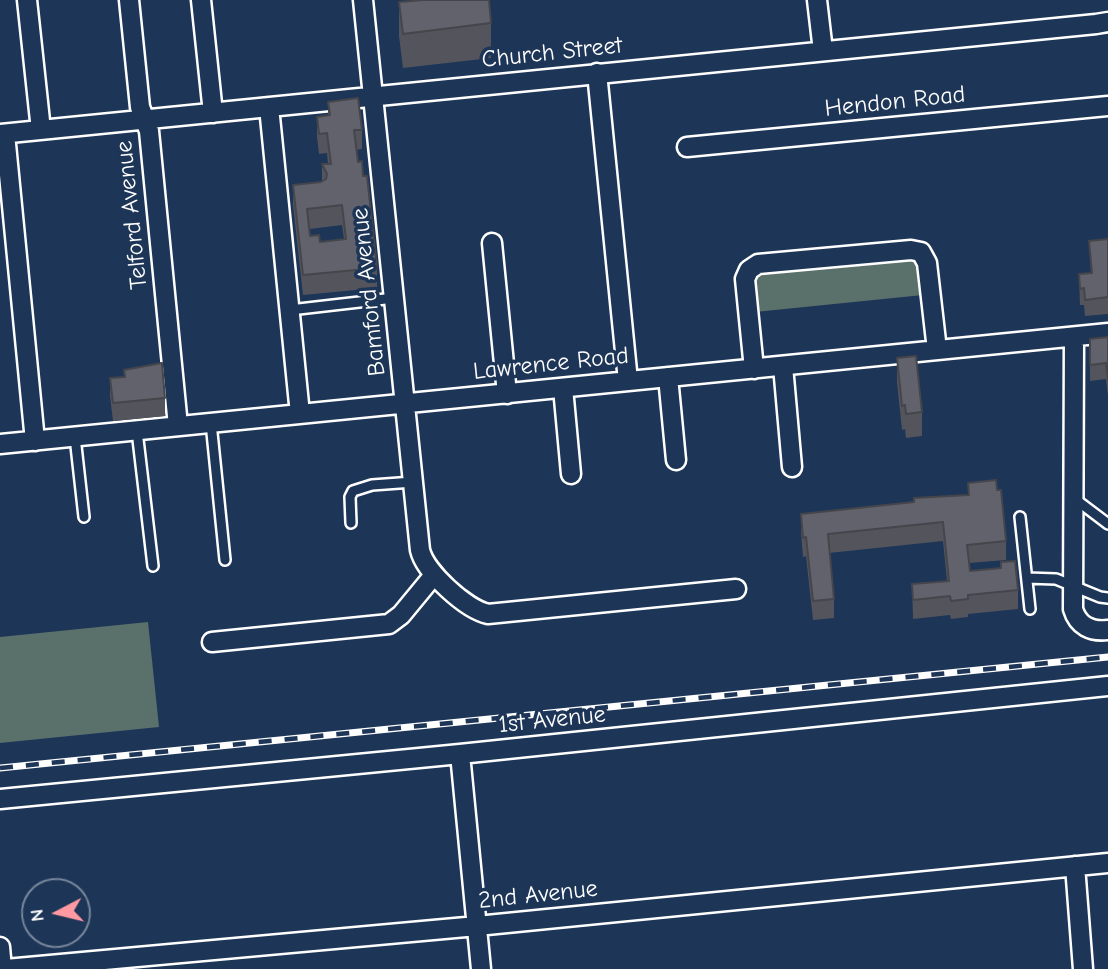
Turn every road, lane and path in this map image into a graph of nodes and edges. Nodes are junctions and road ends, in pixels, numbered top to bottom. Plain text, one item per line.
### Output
1 (27, 0) edge
2 (129, 0) edge
3 (201, 0) edge
4 (363, 0) edge
5 (817, 0) edge
6 (1108, 22) edge
7 (823, 51) junction
8 (597, 73) junction
9 (373, 95) junction
10 (1108, 106) edge
11 (269, 107) junction
12 (213, 113) junction
13 (145, 120) junction
14 (41, 130) junction
15 (2, 134) edge
16 (687, 146) dead end
17 (492, 243) dead end
18 (394, 298) junction
19 (290, 310) junction
20 (1108, 333) edge
21 (1074, 337) junction
22 (937, 350) junction
23 (783, 366) junction
24 (754, 369) junction
25 (668, 377) junction
26 (628, 381) junction
27 (563, 388) junction
28 (507, 394) junction
29 (405, 404) junction
30 (300, 414) junction
31 (211, 423) junction
32 (178, 426) junction
33 (137, 430) junction
34 (75, 437) junction
35 (35, 441) junction
36 (0, 444) edge
37 (676, 460) dead end
38 (792, 467) dead end
39 (571, 474) dead end
40 (413, 482) junction
41 (1074, 498) junction
42 (84, 517) dead end
43 (1020, 517) dead end
44 (351, 523) dead end
45 (1108, 524) edge
46 (225, 560) dead end
47 (153, 566) dead end
48 (434, 575) junction
49 (1027, 578) junction
50 (1073, 587) junction
51 (736, 589) dead end
52 (1108, 598) edge
53 (1030, 608) dead end
54 (1108, 630) edge
55 (212, 642) dead end
56 (1108, 686) edge
57 (460, 754) junction
58 (0, 799) edge
59 (1108, 863) edge
60 (1075, 866) junction
61 (477, 926) junction
62 (0, 947) edge
63 (4, 969) edge
64 (481, 969) edge
65 (1083, 969) edge

1 - 14 street
2 - 13 street, Telford Avenue
3 - 12 street
4 - 9 street, Bamford Avenue
5 - 7 street
6 - 7 street, Church Street
7 - 8 street, Church Street
8 - 9 street, Church Street
8 - 26 street
9 - 11 street, Church Street
9 - 18 street, Bamford Avenue
10 - 16 street, Hendon Road
11 - 12 street, Church Street
11 - 19 street
12 - 13 street, Church Street
13 - 14 street, Church Street
13 - 32 street, Telford Avenue
14 - 15 street, Church Street
15 - 35 street
17 - 28 street
18 - 19 lane
18 - 29 street, Bamford Avenue
19 - 30 street
20 - 21 street, Lawrence Road
21 - 22 street, Lawrence Road
21 - 41 street
22 - 23 street, Lawrence Road
22 - 24 street
23 - 24 street, Lawrence Road
23 - 38 street
24 - 25 street, Lawrence Road
25 - 26 street, Lawrence Road
25 - 37 street
26 - 27 street, Lawrence Road
27 - 28 street, Lawrence Road
27 - 39 street
28 - 29 street, Lawrence Road
29 - 30 street, Lawrence Road
29 - 40 street, Bamford Avenue
30 - 31 street, Lawrence Road
31 - 32 street, Lawrence Road
31 - 46 lane
32 - 33 street, Lawrence Road
33 - 34 street, Lawrence Road
33 - 47 lane
34 - 35 street, Lawrence Road
34 - 42 lane
35 - 36 street, Lawrence Road
40 - 44 lane
40 - 48 street, Bamford Avenue
41 - 45 lane
41 - 50 street
43 - 49 lane
48 - 51 street
48 - 55 street
49 - 50 lane
49 - 53 lane
50 - 52 lane
50 - 54 street
56 - 57 street, 1st Avenue
57 - 58 street, 1st Avenue
57 - 61 street
59 - 60 street, 2nd Avenue
60 - 61 street, 2nd Avenue
60 - 65 street
61 - 63 street, 2nd Avenue
61 - 64 street
62 - 63 street

